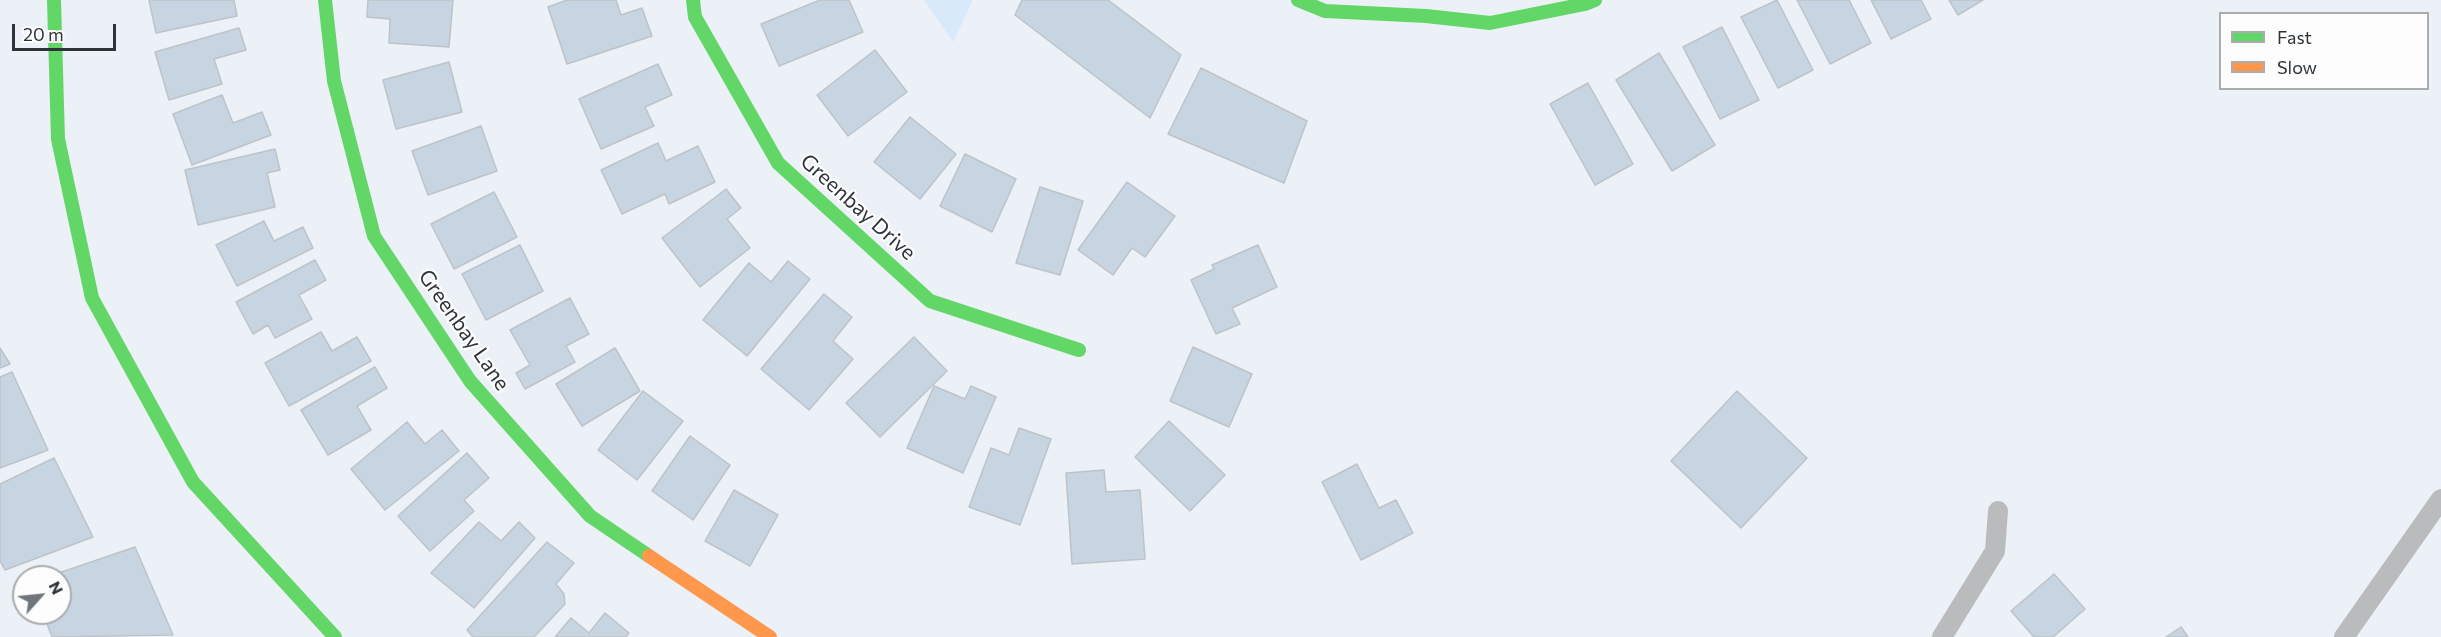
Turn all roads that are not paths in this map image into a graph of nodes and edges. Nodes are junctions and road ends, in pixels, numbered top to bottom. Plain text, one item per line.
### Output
1 (54, 0) edge
2 (326, 0) edge
3 (693, 0) edge
4 (1298, 0) edge
5 (1595, 0) edge
6 (1079, 350) dead end
7 (2441, 499) edge
8 (1998, 511) dead end
9 (335, 637) edge
10 (770, 637) edge
11 (1942, 637) edge
12 (2344, 637) edge

1 - 9 street
2 - 10 street, Greenbay Lane
3 - 6 street, Greenbay Drive
4 - 5 street
7 - 12 lane
8 - 11 lane

